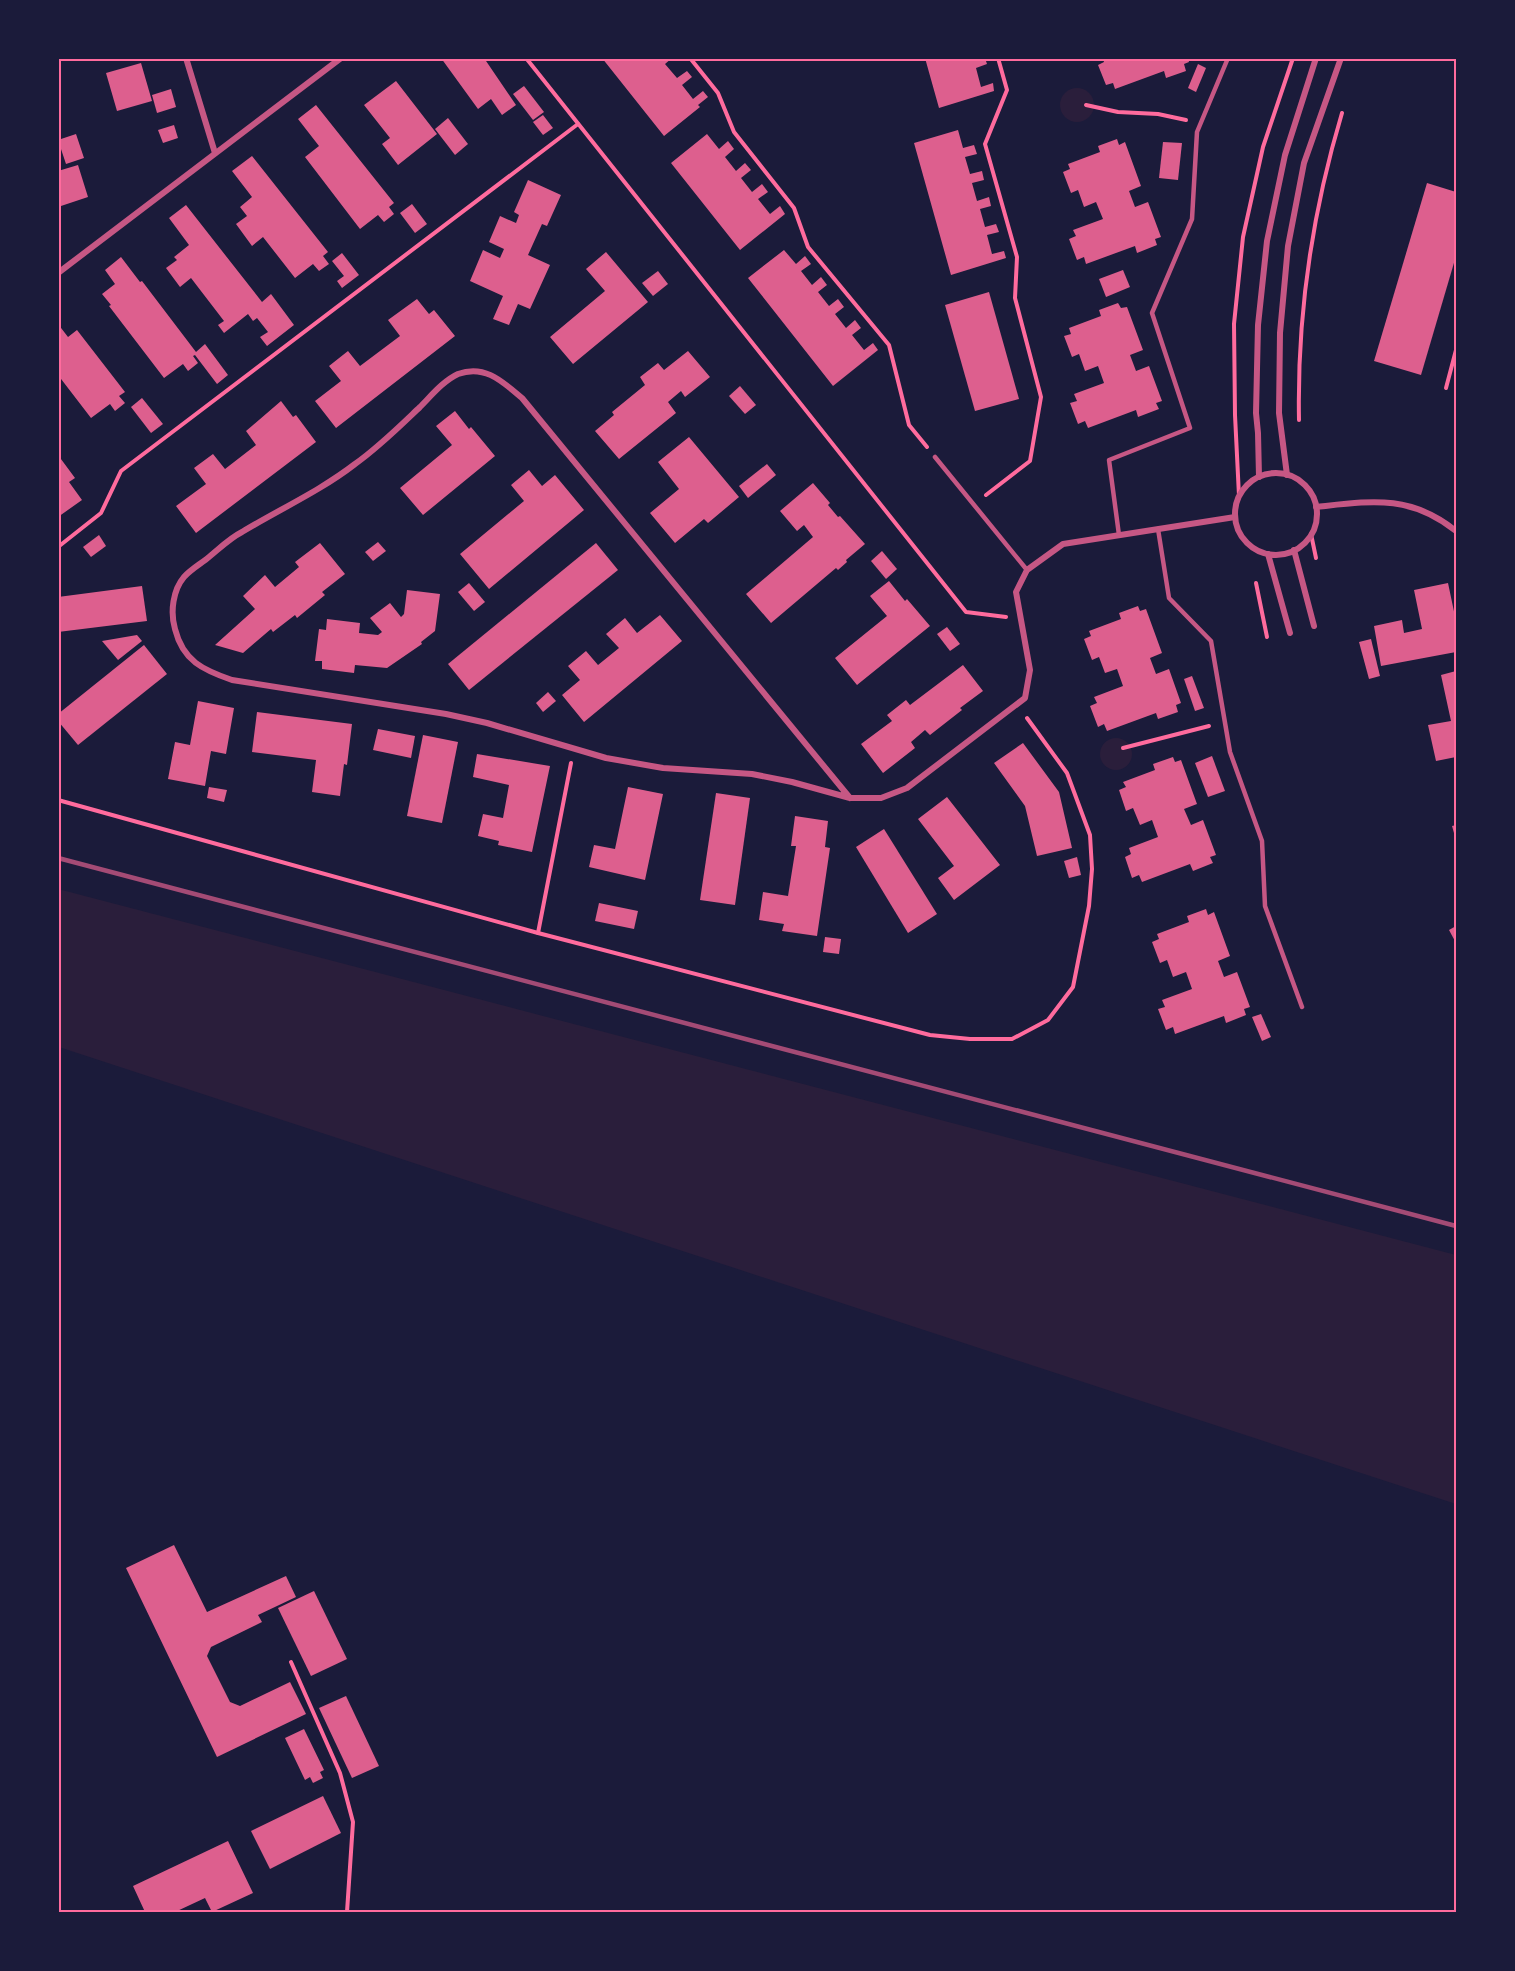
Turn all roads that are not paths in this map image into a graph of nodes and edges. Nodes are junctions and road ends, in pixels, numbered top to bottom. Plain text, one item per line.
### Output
1 (186, 58) edge
2 (341, 58) edge
3 (1228, 58) edge
4 (1316, 58) edge
5 (1341, 58) edge
6 (215, 153) junction
7 (58, 273) edge
8 (934, 457) road end
9 (1287, 475) junction
10 (1258, 477) junction
11 (1316, 507) junction
12 (1235, 518) junction
13 (1158, 530) junction
14 (1456, 531) edge
15 (1119, 535) junction
16 (1294, 550) junction
17 (1268, 555) junction
18 (1027, 570) junction
19 (1314, 626) dead end
20 (1290, 633) dead end
21 (850, 798) junction
22 (1302, 1007) dead end

1 - 6 street
2 - 6 street
3 - 15 lane
4 - 10 street
5 - 9 street
6 - 7 street
8 - 18 lane
9 - 10 street
9 - 11 street
10 - 12 street
11 - 14 street
11 - 16 street
12 - 13 street
12 - 17 street
13 - 15 street
13 - 22 lane
15 - 18 street
16 - 17 street
16 - 19 street
17 - 20 street
18 - 21 street
21 - 21 street

